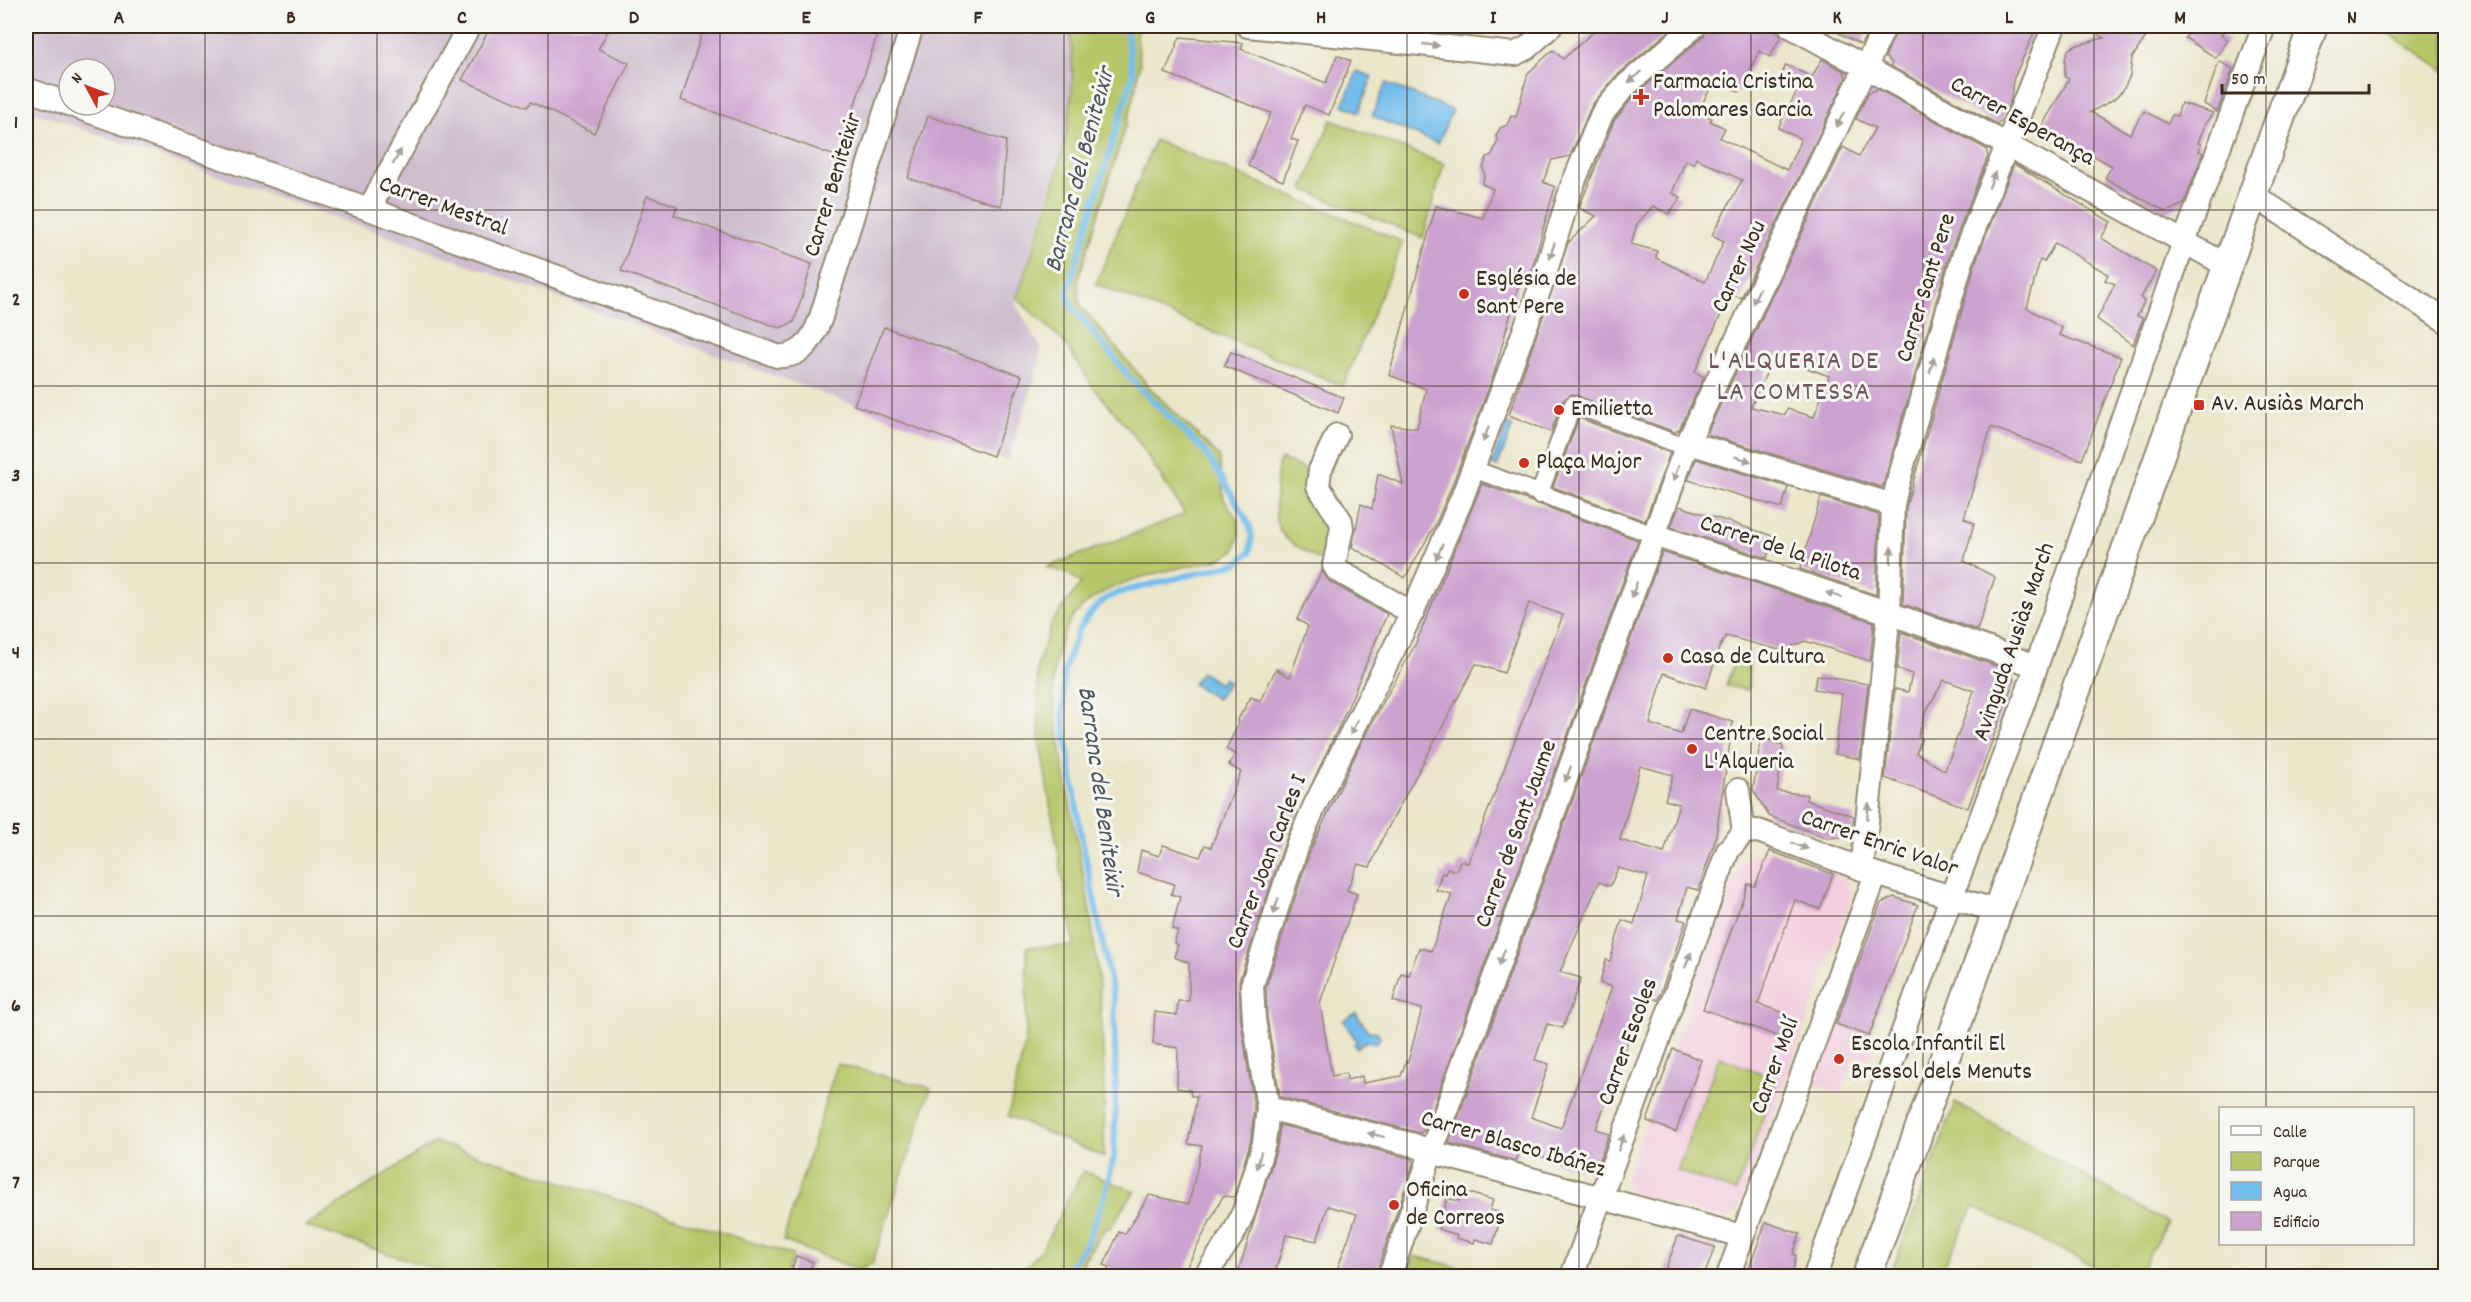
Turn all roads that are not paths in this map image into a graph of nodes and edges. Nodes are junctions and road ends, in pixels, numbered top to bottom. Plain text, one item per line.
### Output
1 (470, 26) edge
2 (912, 26) edge
3 (1248, 26) edge
4 (1551, 26) edge
5 (1695, 26) edge
6 (1790, 26) edge
7 (1885, 26) edge
8 (2054, 26) edge
9 (2264, 26) edge
10 (2313, 26) edge
11 (1866, 67) junction
12 (26, 89) edge
13 (57, 100) edge
14 (105, 117) edge
15 (2006, 145) junction
16 (2253, 195) junction
17 (369, 208) junction
18 (2184, 242) junction
19 (2228, 266) junction
20 (2445, 321) edge
21 (796, 354) joint
22 (1337, 435) dead end
23 (1687, 444) junction
24 (1473, 469) junction
25 (1543, 496) junction
26 (1893, 505) junction
27 (1654, 535) junction
28 (1412, 613) junction
29 (1889, 613) junction
30 (2036, 666) junction
31 (1738, 790) dead end
32 (1744, 832) junction
33 (1869, 871) junction
34 (1951, 898) junction
35 (1997, 911) junction
36 (1268, 1108) junction
37 (1431, 1152) junction
38 (1601, 1198) junction
39 (1234, 1233) junction
40 (1742, 1236) junction
41 (1205, 1276) edge
42 (1226, 1276) edge
43 (1390, 1276) edge
44 (1572, 1276) edge
45 (1728, 1276) edge
46 (1815, 1276) edge
47 (1867, 1276) edge

17 -> 1 street
2 - 21 street, Carrer Beniteixir
3 -> 4 street
5 -> 24 street, Carrer Joan Carles I
6 - 11 street, Carrer Esperança
7 - 11 street, Carrer Nou
8 - 15 street, Carrer Sant Pere
9 - 18 street, Avinguda Ausiàs March
10 - 16 street
11 - 15 street, Carrer Esperança
11 -> 23 street, Carrer Nou
12 - 13 street, Carrer Mestral
14 - 17 street, Carrer Mestral
15 - 18 street, Carrer Esperança
26 -> 15 street, Carrer Sant Pere
16 - 19 street
16 - 20 street
17 - 21 street, Carrer Mestral
18 - 19 street, Carrer Esperança
18 - 30 street, Avinguda Ausiàs March
19 - 35 street
22 - 28 street
23 - 25 street
23 -> 26 street
23 -> 27 street, Carrer Nou
24 - 25 street
24 -> 28 street, Carrer Joan Carles I
25 - 27 street
29 -> 26 street, Carrer Sant Pere
29 -> 27 street, Carrer de la Pilota
27 -> 37 street, Carrer de Sant Jaume
28 -> 36 street, Carrer Joan Carles I
29 - 30 street, Carrer de la Pilota
33 -> 29 street, Carrer Molí
30 - 34 street, Avinguda Ausiàs March
31 - 32 street
32 -> 33 street, Carrer Enric Valor
38 -> 32 street, Carrer Escoles
33 - 34 street, Carrer Enric Valor
33 - 40 street, Carrer Molí
34 - 35 street, Carrer Enric Valor
34 - 46 street, Avinguda Ausiàs March
35 - 47 street
37 -> 36 street, Carrer Blasco Ibáñez
36 -> 39 street, Carrer Joan Carles I
37 - 38 street, Carrer Blasco Ibáñez
37 - 43 street, Carrer de Sant Jaume
38 - 40 street, Carrer Blasco Ibáñez
38 - 44 street, Carrer Escoles
39 - 41 street, Carrer Joan Carles I
39 - 42 street, Carrer Joan Carles I
40 - 45 street, Carrer Molí

